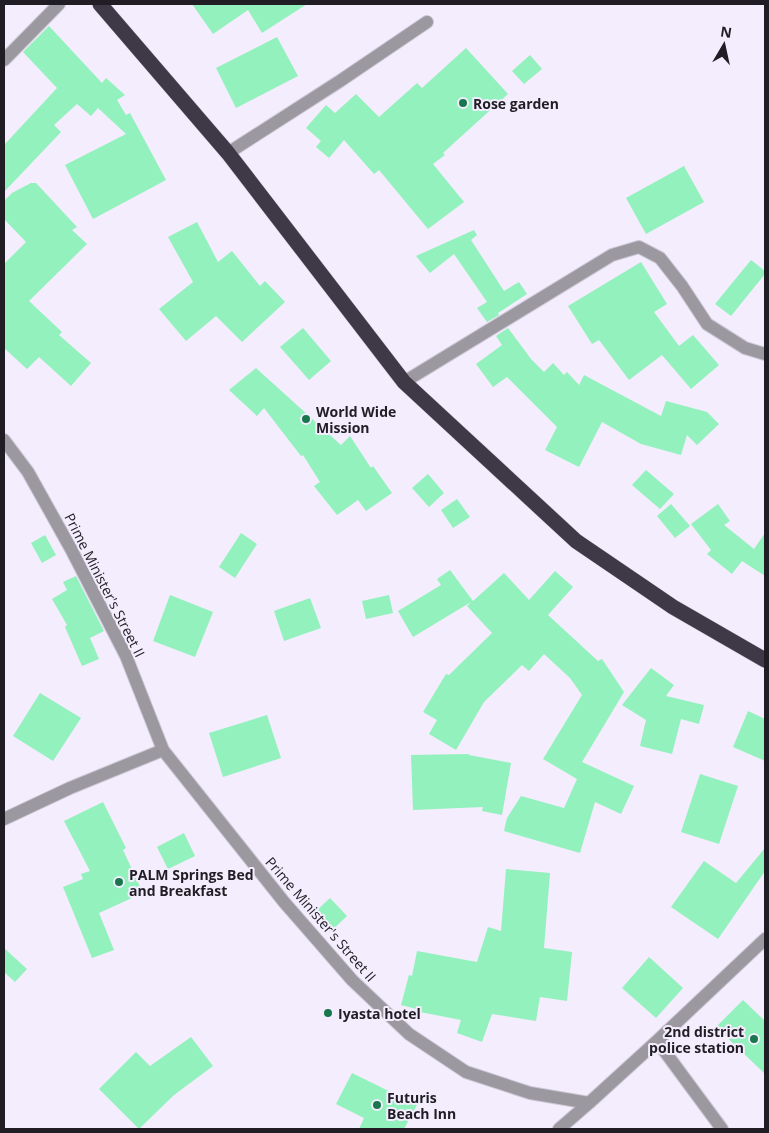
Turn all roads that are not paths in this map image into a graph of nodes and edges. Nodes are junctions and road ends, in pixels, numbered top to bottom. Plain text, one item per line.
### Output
1 (58, 4) edge
2 (100, 4) edge
3 (427, 22) dead end
4 (4, 60) edge
5 (228, 153) junction
6 (765, 354) edge
7 (404, 382) junction
8 (4, 440) edge
9 (765, 660) edge
10 (163, 750) junction
11 (4, 819) edge
12 (765, 940) edge
13 (657, 1041) junction
14 (589, 1103) junction
15 (559, 1129) edge
16 (722, 1129) edge

1 - 4 street
2 - 5 highway
3 - 5 street
5 - 7 highway
6 - 7 street
7 - 9 highway
8 - 10 street, Prime Minister's Street II
10 - 11 street
10 - 14 street, Prime Minister's Street II
12 - 13 street
13 - 14 street
13 - 16 street
14 - 15 street

